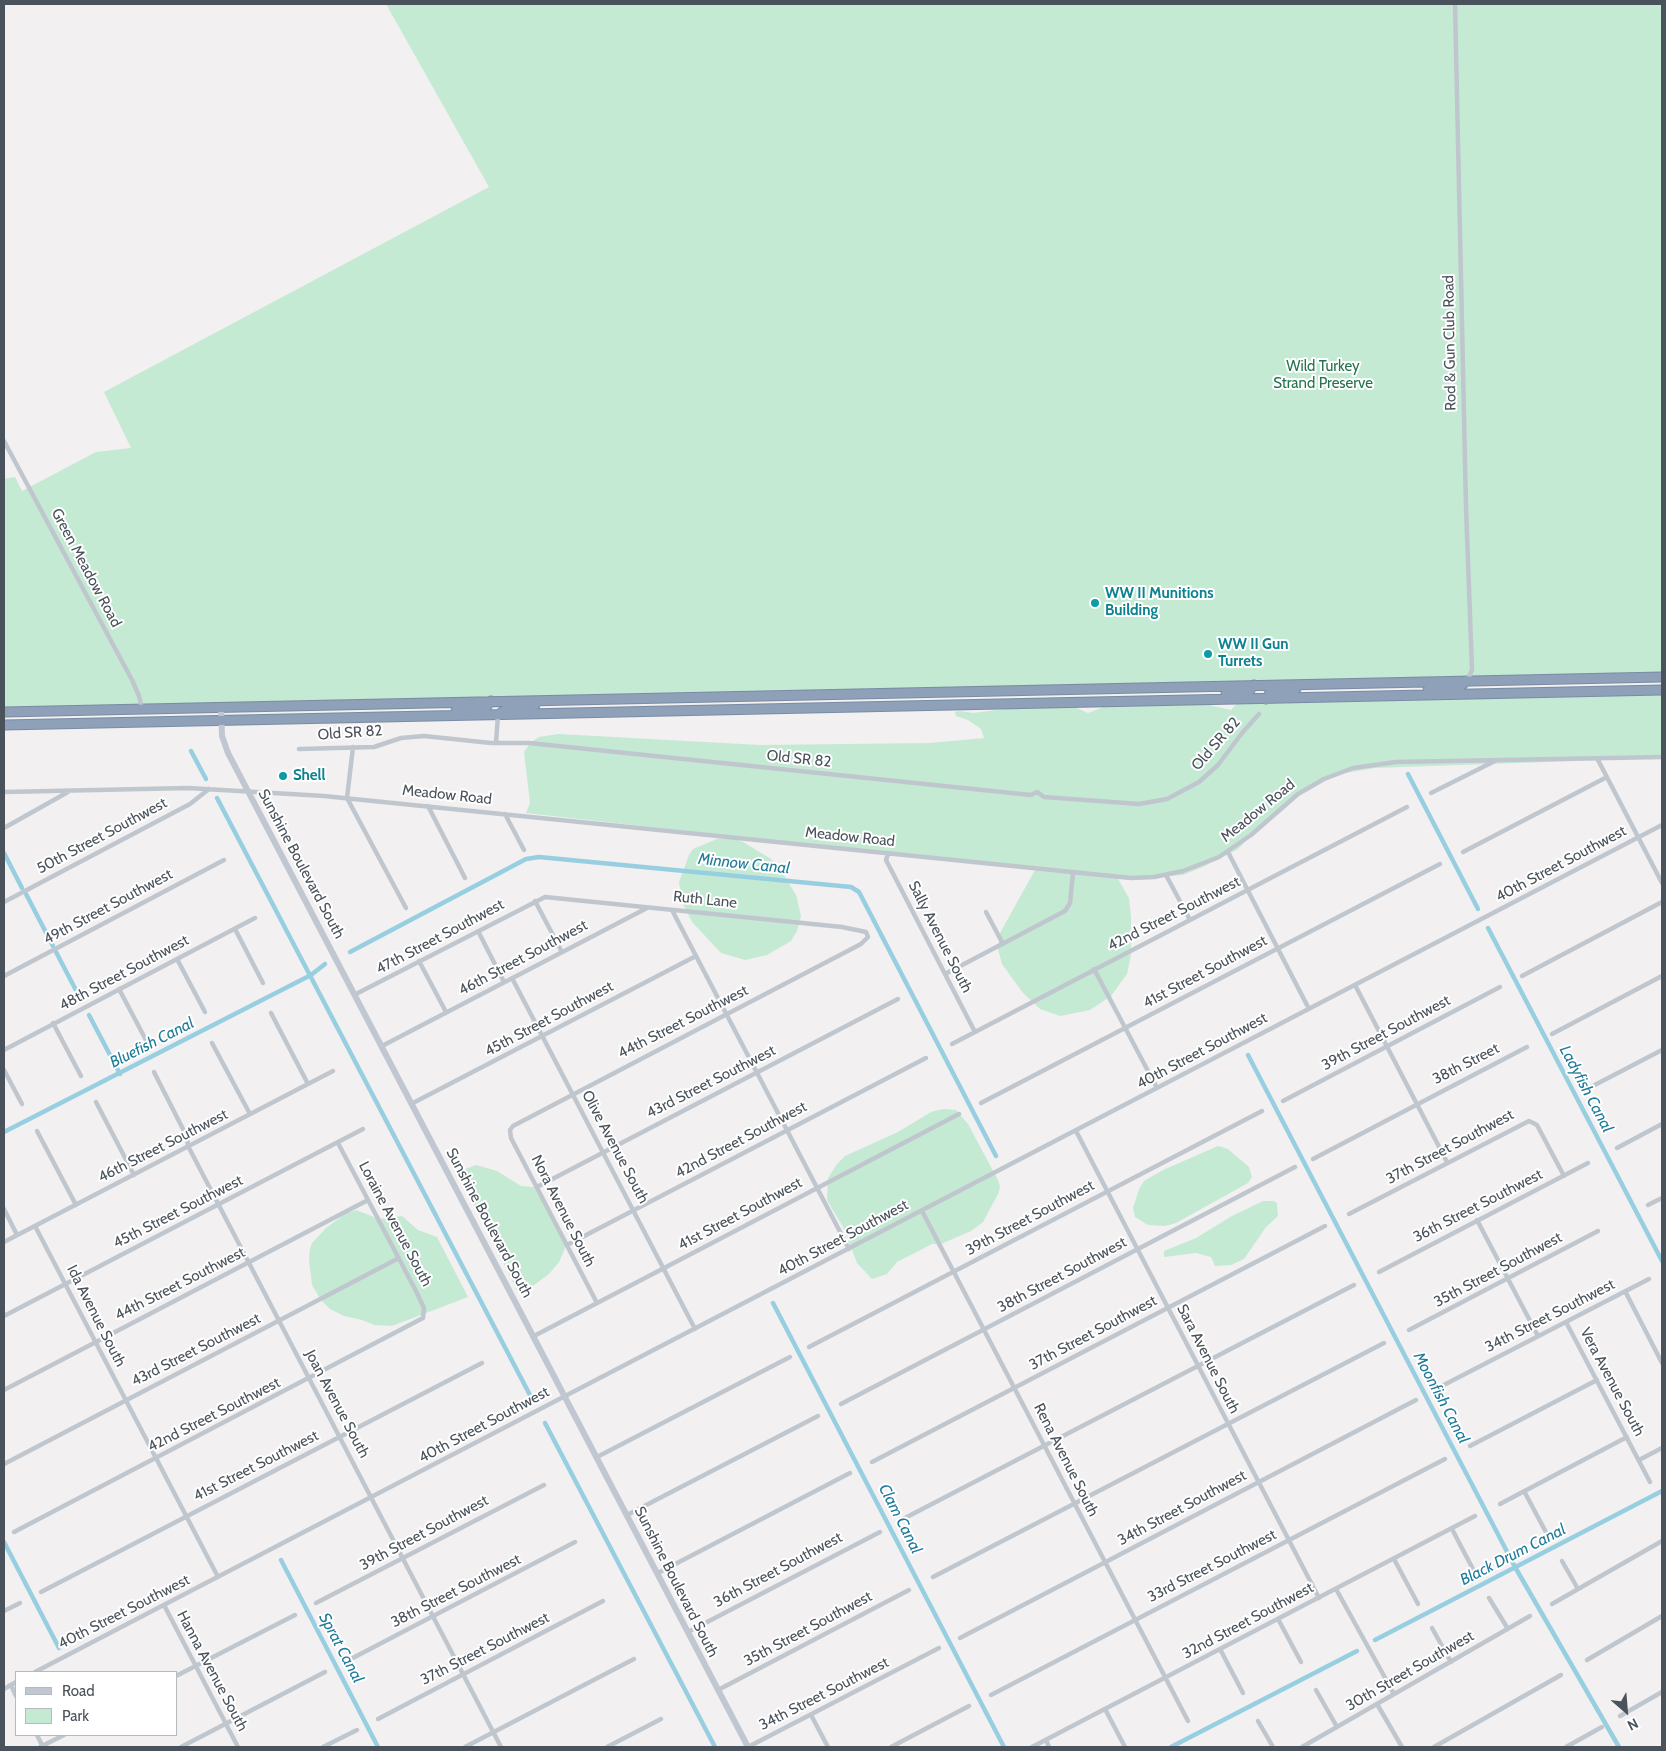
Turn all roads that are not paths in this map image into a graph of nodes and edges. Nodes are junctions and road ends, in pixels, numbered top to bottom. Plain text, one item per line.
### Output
1 (1454, 4) edge
2 (4, 441) edge
3 (1662, 677) edge
4 (1467, 681) junction
5 (1350, 683) junction
6 (1254, 685) junction
7 (1662, 690) edge
8 (1364, 697) junction
9 (610, 699) junction
10 (1266, 699) junction
11 (491, 701) junction
12 (1161, 701) junction
13 (221, 707) junction
14 (142, 709) junction
15 (4, 712) edge
16 (1259, 714) dead end
17 (498, 715) junction
18 (397, 717) junction
19 (221, 721) junction
20 (4, 725) edge
21 (496, 743) junction
22 (353, 747) junction
23 (299, 749) dead end
24 (1662, 757) edge
25 (1597, 758) junction
26 (1496, 760) junction
27 (1607, 777) junction
28 (209, 789) junction
29 (70, 791) junction
30 (248, 791) junction
31 (4, 792) edge
32 (1431, 793) dead end
33 (347, 798) junction
34 (428, 806) junction
35 (1407, 807) dead end
36 (505, 814) junction
37 (1662, 825) edge
38 (4, 828) edge
39 (1639, 838) junction
40 (524, 850) dead end
41 (1228, 852) junction
42 (1463, 852) dead end
43 (888, 854) junction
44 (224, 860) dead end
45 (1440, 864) dead end
46 (1073, 873) junction
47 (1166, 875) junction
48 (465, 878) dead end
49 (1662, 883) edge
50 (1248, 890) junction
51 (536, 901) junction
52 (4, 902) edge
53 (1662, 902) edge
54 (648, 907) junction
55 (406, 908) dead end
56 (672, 910) junction
57 (986, 912) dead end
58 (255, 918) dead end
59 (1190, 920) junction
60 (235, 929) junction
61 (478, 931) junction
62 (868, 937) joint
63 (1003, 944) junction
64 (1278, 948) junction
65 (562, 952) junction
66 (696, 956) junction
67 (177, 959) junction
68 (420, 961) junction
69 (1094, 969) junction
70 (945, 974) junction
71 (4, 976) edge
72 (1522, 976) dead end
73 (1662, 976) edge
74 (512, 978) junction
75 (504, 982) junction
76 (263, 983) dead end
77 (1355, 986) junction
78 (1500, 988) dead end
79 (119, 989) junction
80 (356, 994) junction
81 (898, 999) dead end
82 (1310, 1009) junction
83 (205, 1012) dead end
84 (446, 1012) junction
85 (271, 1013) dead end
86 (726, 1014) junction
87 (53, 1023) junction
88 (1125, 1028) junction
89 (975, 1032) junction
90 (1552, 1034) dead end
91 (543, 1036) junction
92 (147, 1042) dead end
93 (212, 1042) dead end
94 (952, 1044) dead end
95 (382, 1046) junction
96 (1528, 1046) dead end
97 (1387, 1047) junction
98 (4, 1050) edge
99 (1662, 1050) edge
100 (926, 1058) dead end
101 (4, 1070) edge
102 (333, 1071) dead end
103 (154, 1072) dead end
104 (756, 1072) junction
105 (81, 1076) dead end
106 (308, 1084) junction
107 (1157, 1088) junction
108 (1587, 1089) dead end
109 (573, 1094) junction
110 (1283, 1101) dead end
111 (96, 1102) dead end
112 (413, 1103) junction
113 (981, 1103) dead end
114 (22, 1104) dead end
115 (1417, 1104) junction
116 (1262, 1111) dead end
117 (250, 1114) junction
118 (958, 1114) dead end
119 (1662, 1124) edge
120 (363, 1129) dead end
121 (510, 1130) joint
122 (787, 1130) junction
123 (1076, 1130) junction
124 (37, 1131) dead end
125 (338, 1143) junction
126 (188, 1146) junction
127 (1616, 1148) dead end
128 (603, 1152) junction
129 (1313, 1159) dead end
130 (1447, 1162) junction
131 (1588, 1163) dead end
132 (1295, 1167) dead end
133 (134, 1175) junction
134 (1564, 1176) junction
135 (536, 1187) junction
136 (817, 1188) junction
137 (1108, 1192) junction
138 (1662, 1198) edge
139 (368, 1200) junction
140 (76, 1205) junction
141 (218, 1205) junction
142 (1648, 1205) dead end
143 (4, 1209) edge
144 (634, 1210) junction
145 (922, 1210) junction
146 (1349, 1214) dead end
147 (1477, 1220) junction
148 (35, 1226) junction
149 (1325, 1226) dead end
150 (1598, 1232) dead end
151 (18, 1235) junction
152 (4, 1242) edge
153 (567, 1245) junction
154 (848, 1249) junction
155 (1138, 1250) junction
156 (399, 1258) junction
157 (249, 1263) junction
158 (664, 1268) junction
159 (954, 1271) junction
160 (1379, 1272) dead end
161 (1507, 1278) junction
162 (1649, 1279) dead end
163 (65, 1284) junction
164 (1354, 1285) dead end
165 (1624, 1291) junction
166 (597, 1303) junction
167 (1168, 1308) junction
168 (4, 1316) edge
169 (424, 1318) joint
170 (279, 1321) junction
171 (1566, 1322) junction
172 (695, 1329) junction
173 (984, 1330) junction
174 (1409, 1330) dead end
175 (534, 1336) junction
176 (1538, 1336) junction
177 (96, 1342) junction
178 (1384, 1343) dead end
179 (809, 1346) dead end
180 (790, 1357) dead end
181 (482, 1363) dead end
182 (1662, 1363) edge
183 (1198, 1366) junction
184 (309, 1379) junction
185 (1597, 1380) junction
186 (1014, 1388) junction
187 (1436, 1389) dead end
188 (4, 1390) edge
189 (565, 1396) junction
190 (1416, 1400) dead end
191 (126, 1401) junction
192 (841, 1404) dead end
193 (818, 1416) dead end
194 (1228, 1424) junction
195 (340, 1437) junction
196 (1627, 1437) junction
197 (1044, 1446) junction
198 (1470, 1446) dead end
199 (1662, 1448) edge
200 (597, 1458) junction
201 (156, 1459) junction
202 (1444, 1459) dead end
203 (1639, 1460) junction
204 (872, 1462) dead end
205 (4, 1464) edge
206 (850, 1473) dead end
207 (1258, 1482) junction
208 (1650, 1482) dead end
209 (544, 1485) dead end
210 (1524, 1491) junction
211 (371, 1498) junction
212 (1075, 1504) junction
213 (1500, 1504) dead end
214 (627, 1515) junction
215 (186, 1516) junction
216 (1475, 1516) dead end
217 (903, 1519) dead end
218 (1452, 1528) junction
219 (14, 1532) dead end
220 (880, 1532) dead end
221 (1548, 1536) dead end
222 (1289, 1540) junction
223 (1662, 1541) edge
224 (576, 1542) dead end
225 (403, 1558) junction
226 (1394, 1559) junction
227 (1562, 1561) dead end
228 (1105, 1562) junction
229 (658, 1573) junction
230 (1476, 1573) dead end
231 (218, 1577) junction
232 (933, 1578) dead end
233 (1336, 1589) junction
234 (1578, 1589) junction
235 (909, 1590) dead end
236 (41, 1592) dead end
237 (1319, 1598) junction
238 (1489, 1598) dead end
239 (603, 1601) dead end
240 (20, 1603) dead end
241 (316, 1603) dead end
242 (1418, 1604) dead end
243 (1552, 1604) dead end
244 (164, 1606) junction
245 (4, 1611) edge
246 (295, 1615) dead end
247 (1530, 1616) dead end
248 (1662, 1616) edge
249 (433, 1617) junction
250 (1278, 1619) junction
251 (1135, 1620) junction
252 (1432, 1628) dead end
253 (1508, 1629) junction
254 (688, 1632) junction
255 (960, 1638) dead end
256 (939, 1648) dead end
257 (1220, 1649) junction
258 (634, 1659) dead end
259 (1587, 1660) dead end
260 (347, 1661) dead end
261 (1301, 1662) dead end
262 (1451, 1662) junction
263 (196, 1666) junction
264 (37, 1671) edge
265 (325, 1672) dead end
266 (463, 1674) junction
267 (178, 1675) edge
268 (1561, 1675) dead end
269 (1165, 1678) junction
270 (15, 1683) edge
271 (11, 1685) junction
272 (4, 1688) edge
273 (718, 1690) junction
274 (1316, 1690) dead end
275 (1662, 1692) edge
276 (1243, 1693) dead end
277 (15, 1694) edge
278 (1394, 1694) junction
279 (991, 1695) dead end
280 (1377, 1704) junction
281 (969, 1706) dead end
282 (1105, 1709) junction
283 (811, 1715) junction
284 (1620, 1716) dead end
285 (378, 1719) dead end
286 (661, 1719) dead end
287 (1188, 1721) dead end
288 (1258, 1722) dead end
289 (226, 1724) junction
290 (1602, 1726) dead end
291 (1337, 1727) junction
292 (357, 1730) dead end
293 (494, 1732) junction
294 (62, 1736) edge
295 (1046, 1740) junction
296 (42, 1747) edge
297 (181, 1747) edge
298 (238, 1747) edge
299 (323, 1747) edge
300 (465, 1747) edge
301 (501, 1747) edge
302 (607, 1747) edge
303 (748, 1747) edge
304 (828, 1747) edge
305 (891, 1747) edge
306 (1032, 1747) edge
307 (1050, 1747) edge
308 (1125, 1747) edge
309 (1273, 1747) edge
310 (1302, 1747) edge
311 (1402, 1747) edge
312 (1434, 1747) edge
313 (1566, 1747) edge

1 - 4 street, Rod & Gun Club Road
2 - 14 street, Green Meadow Road
3 - 4 highway
4 - 5 highway
4 - 8 highway
5 - 6 highway
5 - 10 highway
6 - 9 highway
6 - 12 highway
7 - 8 highway
8 - 10 highway
9 - 11 highway
9 - 17 highway
10 - 12 highway
11 - 13 highway
11 - 18 highway
12 - 17 highway
13 - 14 highway
13 - 19 street, Sunshine Boulevard South
14 - 15 highway
16 - 21 street, Old SR 82
17 - 18 highway
17 - 21 street
18 - 19 highway
19 - 20 highway
19 - 30 street, Sunshine Boulevard South
21 - 22 street, Old SR 82
22 - 23 street, Old SR 82
22 - 33 street
24 - 25 street, Meadow Road
25 - 26 street, Meadow Road
25 - 27 street
26 - 32 street
26 - 41 street, Meadow Road
27 - 39 street
27 - 42 street
28 - 29 street, Meadow Road
28 - 30 street, Meadow Road
28 - 52 street, 50th Street Southwest
29 - 31 street, Meadow Road
29 - 38 street
30 - 33 street, Meadow Road
30 - 80 street, Sunshine Boulevard South
33 - 34 street, Meadow Road
33 - 55 street
34 - 36 street, Meadow Road
34 - 48 street
35 - 50 street, 42nd Street Southwest
36 - 40 street
36 - 43 street, Meadow Road
37 - 39 street, 40th Street Southwest
39 - 49 street
39 - 77 street, 40th Street Southwest
41 - 47 street, Meadow Road
41 - 50 street
43 - 46 street, Meadow Road
43 - 70 street, Sally Avenue South
44 - 71 street, 49th Street Southwest
45 - 64 street, 41st Street Southwest
46 - 47 street, Meadow Road
46 - 63 street
47 - 59 street
50 - 59 street, 42nd Street Southwest
50 - 64 street
51 - 54 street, Ruth Lane
51 - 61 street, 47th Street Southwest
51 - 65 street
53 - 72 street
54 - 56 street, Ruth Lane
54 - 65 street, 46th Street Southwest
56 - 62 street, Ruth Lane
56 - 66 street
57 - 63 street
58 - 60 street, 48th Street Southwest
59 - 69 street, 42nd Street Southwest
60 - 67 street, 48th Street Southwest
60 - 76 street
61 - 68 street, 47th Street Southwest
61 - 75 street
62 - 86 street, 44th Street Southwest
63 - 70 street
64 - 82 street
64 - 88 street, 41st Street Southwest
65 - 74 street, 46th Street Southwest
66 - 86 street
66 - 91 street, 45th Street Southwest
67 - 79 street, 48th Street Southwest
67 - 83 street
68 - 80 street, 47th Street Southwest
68 - 84 street
69 - 88 street
69 - 89 street, 42nd Street Southwest
70 - 89 street, Sally Avenue South
73 - 90 street
74 - 75 street, 46th Street Southwest
74 - 91 street, Olive Avenue South
75 - 84 street, 46th Street Southwest
77 - 82 street, 40th Street Southwest
77 - 97 street
78 - 97 street, 39th Street Southwest
79 - 87 street, 48th Street Southwest
79 - 92 street
80 - 95 street, Sunshine Boulevard South
81 - 104 street, 43rd Street Southwest
82 - 107 street, 40th Street Southwest
84 - 95 street, 46th Street Southwest
85 - 106 street
86 - 104 street
86 - 109 street, 44th Street Southwest
87 - 98 street, 48th Street Southwest
87 - 105 street
88 - 107 street
88 - 113 street, 41st Street Southwest
89 - 94 street, 42nd Street Southwest
91 - 109 street, Olive Avenue South
91 - 112 street, 45th Street Southwest
93 - 117 street
95 - 112 street, Sunshine Boulevard South
96 - 115 street, 38th Street
97 - 110 street, 39th Street Southwest
97 - 115 street
99 - 108 street
100 - 122 street, 42nd Street Southwest
101 - 114 street
102 - 106 street, 46th Street Southwest
103 - 126 street, Joan Avenue South
104 - 122 street
104 - 128 street, 43rd Street Southwest
106 - 117 street, 46th Street Southwest
107 - 123 street, 40th Street Southwest
109 - 121 street, 44th Street Southwest
109 - 128 street, Olive Avenue South
111 - 133 street
112 - 175 street, Sunshine Boulevard South
115 - 129 street
115 - 130 street
116 - 137 street, 39th Street Southwest
117 - 126 street, 46th Street Southwest
118 - 136 street, 41st Street Southwest
119 - 127 street
120 - 125 street, 45th Street Southwest
121 - 135 street, Nora Avenue South
122 - 136 street
122 - 144 street, 42nd Street Southwest
123 - 137 street, Sara Avenue South
123 - 145 street, 40th Street Southwest
124 - 140 street
125 - 139 street, Loraine Avenue South
125 - 141 street, 45th Street Southwest
126 - 133 street, 46th Street Southwest
126 - 141 street, Joan Avenue South
128 - 135 street, 43rd Street Southwest
128 - 144 street, Olive Avenue South
130 - 134 street, 37th Street Southwest
130 - 146 street, 37th Street Southwest
131 - 134 street, 36th Street Southwest
132 - 155 street, 38th Street Southwest
133 - 140 street, 46th Street Southwest
134 - 147 street, 36th Street Southwest
135 - 153 street, Nora Avenue South
136 - 154 street
136 - 158 street, 41st Street Southwest
137 - 155 street, Sara Avenue South
137 - 159 street, 39th Street Southwest
138 - 142 street
139 - 156 street, Loraine Avenue South
139 - 157 street, 44th Street Southwest
140 - 148 street, 46th Street Southwest
141 - 157 street, Joan Avenue South
141 - 163 street, 45th Street Southwest
143 - 151 street
144 - 153 street, 42nd Street Southwest
144 - 158 street, Olive Avenue South
145 - 154 street, 40th Street Southwest
145 - 159 street, Rena Avenue South
147 - 160 street, 36th Street Southwest
147 - 161 street
148 - 151 street, 46th Street Southwest
148 - 163 street, Ida Avenue South
149 - 167 street, 37th Street Southwest
150 - 161 street, 35th Street Southwest
151 - 152 street, 46th Street Southwest
153 - 166 street, Nora Avenue South
154 - 172 street, 40th Street Southwest
155 - 167 street, Sara Avenue South
155 - 173 street, 38th Street Southwest
156 - 169 street, Loraine Avenue South
156 - 170 street, 43rd Street Southwest
157 - 170 street, Joan Avenue South
157 - 177 street, 44th Street Southwest
158 - 166 street, 41st Street Southwest
158 - 172 street, Olive Avenue South
159 - 173 street, Rena Avenue South
159 - 179 street, 39th Street Southwest
161 - 174 street, 35th Street Southwest
161 - 176 street
162 - 165 street, 34th Street Southwest
163 - 168 street, 45th Street Southwest
163 - 177 street, Ida Avenue South
164 - 183 street
165 - 171 street, 34th Street Southwest
165 - 182 street
166 - 175 street, 41st Street Southwest
167 - 183 street, Sara Avenue South
167 - 186 street, 37th Street Southwest
169 - 184 street, 42nd Street Southwest
170 - 184 street, Joan Avenue South
170 - 191 street, 43rd Street Southwest
171 - 176 street, 34th Street Southwest
171 - 185 street, Vera Avenue South
172 - 189 street, 40th Street Southwest
173 - 186 street, Rena Avenue South
173 - 192 street, 38th Street Southwest
175 - 189 street, Sunshine Boulevard South
176 - 187 street, 34th Street Southwest
177 - 188 street, 44th Street Southwest
177 - 191 street, Ida Avenue South
178 - 194 street
180 - 200 street
181 - 195 street, 41st Street Southwest
183 - 194 street, Sara Avenue South
183 - 197 street
184 - 195 street, Joan Avenue South
184 - 201 street, 42nd Street Southwest
185 - 196 street, Vera Avenue South
185 - 198 street
186 - 197 street, Rena Avenue South
186 - 204 street, 37th Street Southwest
189 - 200 street, Sunshine Boulevard South
189 - 211 street, 40th Street Southwest
190 - 207 street, 34th Street Southwest
191 - 201 street, Ida Avenue South
191 - 205 street, 43rd Street Southwest
193 - 214 street
194 - 207 street, Sara Avenue South
194 - 212 street
195 - 211 street, Joan Avenue South
195 - 215 street, 41st Street Southwest
196 - 203 street, Vera Avenue South
196 - 210 street
197 - 212 street, Rena Avenue South
197 - 217 street
199 - 203 street
200 - 214 street, Sunshine Boulevard South
201 - 215 street, Ida Avenue South
201 - 219 street, 42nd Street Southwest
202 - 222 street, 33rd Street Southwest
203 - 208 street, Vera Avenue South
206 - 229 street
207 - 222 street, Sara Avenue South
207 - 228 street, 34th Street Southwest
209 - 225 street, 39th Street Southwest
210 - 213 street
210 - 221 street
211 - 225 street, Joan Avenue South
211 - 231 street, 40th Street Southwest
212 - 228 street, Rena Avenue South
212 - 232 street
214 - 229 street, Sunshine Boulevard South
215 - 231 street, Ida Avenue South
215 - 236 street, 41st Street Southwest
216 - 218 street, 32nd Street Southwest
218 - 226 street, 32nd Street Southwest
218 - 230 street
220 - 254 street, 36th Street Southwest
222 - 237 street, Sara Avenue South
222 - 251 street, 33rd Street Southwest
223 - 234 street
224 - 249 street, 38th Street Southwest
225 - 241 street, 39th Street Southwest
225 - 249 street, Joan Avenue South
226 - 233 street, 32nd Street Southwest
226 - 242 street
227 - 234 street
228 - 251 street, Rena Avenue South
228 - 255 street, 34th Street Southwest
229 - 254 street, Sunshine Boulevard South
231 - 244 street, 40th Street Southwest
233 - 237 street, 32nd Street Southwest
233 - 278 street
234 - 243 street
235 - 273 street, 35th Street Southwest
237 - 250 street, 32nd Street Southwest
238 - 253 street
239 - 266 street, 37th Street Southwest
240 - 245 street
244 - 263 street, Hanna Avenue South
244 - 264 street, 40th Street Southwest
246 - 263 street
247 - 253 street, 30th Street Southwest
248 - 259 street
249 - 260 street, 38th Street Southwest
249 - 266 street, Joan Avenue South
250 - 257 street, 32nd Street Southwest
250 - 261 street
251 - 269 street, Rena Avenue South
251 - 279 street, 33rd Street Southwest
252 - 262 street
253 - 262 street, 30th Street Southwest
254 - 273 street, Sunshine Boulevard South
256 - 283 street, 34th Street Southwest
257 - 269 street, 32nd Street Southwest
257 - 276 street
258 - 293 street
262 - 278 street, 30th Street Southwest
263 - 267 street
263 - 289 street, Hanna Avenue South
265 - 289 street
266 - 285 street, 37th Street Southwest
266 - 293 street, Joan Avenue South
268 - 312 street
269 - 282 street, 32nd Street Southwest
269 - 287 street, Rena Avenue South
270 - 271 street
271 - 272 street
271 - 277 street
273 - 303 street, Sunshine Boulevard South
274 - 291 street
275 - 284 street
278 - 280 street, 30th Street Southwest
280 - 291 street, 30th Street Southwest
280 - 311 street
281 - 305 street
282 - 295 street, 32nd Street Southwest
282 - 308 street
283 - 303 street, 34th Street Southwest
283 - 304 street
286 - 302 street
288 - 309 street
289 - 297 street
289 - 298 street, Hanna Avenue South
290 - 313 street
291 - 310 street, 30th Street Southwest
292 - 299 street
293 - 300 street
293 - 301 street, Joan Avenue South
294 - 296 street
295 - 306 street, 32nd Street Southwest
295 - 307 street

